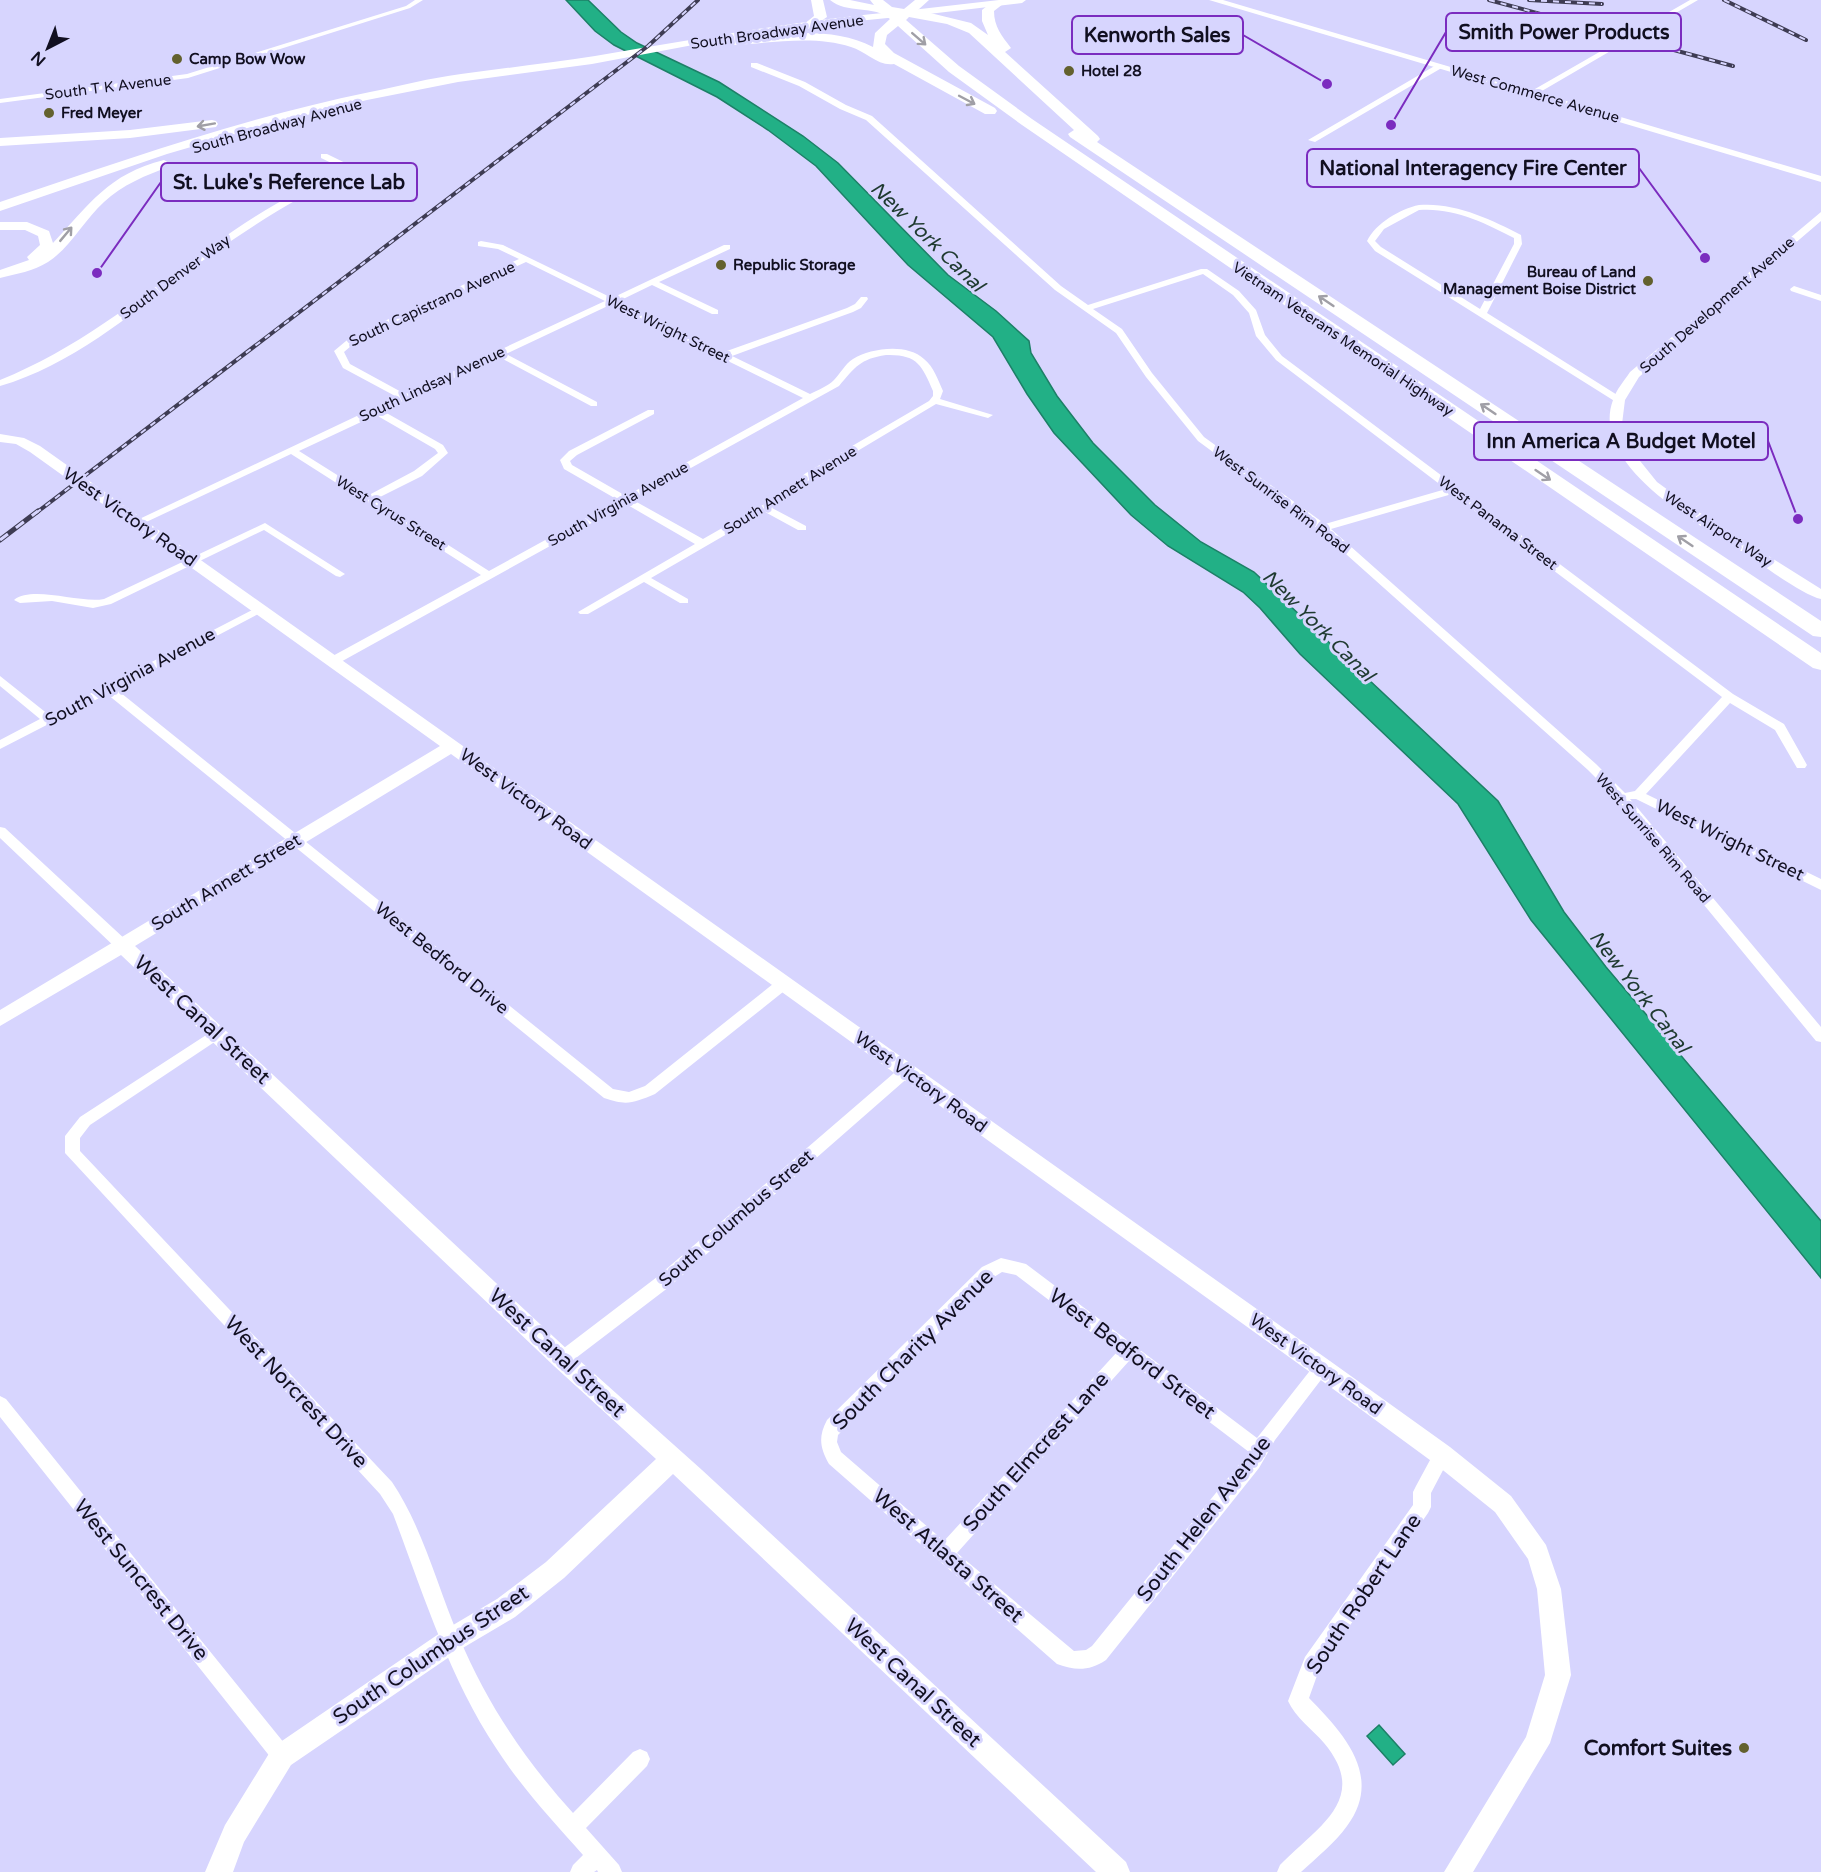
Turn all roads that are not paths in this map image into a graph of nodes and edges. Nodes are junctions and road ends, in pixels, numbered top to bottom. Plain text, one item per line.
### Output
1 (420, 0) edge
2 (817, 0) edge
3 (876, 0) edge
4 (923, 0) edge
5 (1022, 0) edge
6 (1213, 0) edge
7 (1695, 0) edge
8 (842, 2) edge
9 (992, 2) edge
10 (902, 7) edge
11 (873, 19) junction
12 (809, 25) junction
13 (940, 35) dead end
14 (734, 41) junction
15 (682, 45) junction
16 (754, 65) dead end
17 (1441, 66) junction
18 (490, 75) junction
19 (943, 87) junction
20 (1532, 93) junction
21 (367, 96) junction
22 (1045, 96) junction
23 (1026, 100) dead end
24 (0, 101) edge
25 (261, 128) junction
26 (1312, 140) dead end
27 (0, 144) edge
28 (324, 156) dead end
29 (350, 170) junction
30 (1821, 178) edge
31 (407, 195) dead end
32 (2, 209) edge
33 (1821, 215) edge
34 (1202, 219) junction
35 (0, 226) edge
36 (481, 244) dead end
37 (727, 247) dead end
38 (526, 259) junction
39 (1234, 265) junction
40 (0, 272) edge
41 (652, 282) junction
42 (1794, 289) dead end
43 (1821, 298) edge
44 (864, 299) dead end
45 (610, 300) junction
46 (1087, 308) junction
47 (715, 312) dead end
48 (1482, 314) junction
49 (498, 353) junction
50 (723, 356) junction
51 (0, 383) edge
52 (404, 397) junction
53 (810, 398) junction
54 (1619, 400) junction
55 (935, 401) junction
56 (594, 404) dead end
57 (376, 411) junction
58 (651, 412) dead end
59 (988, 415) dead end
60 (0, 438) edge
61 (293, 451) junction
62 (1454, 490) junction
63 (369, 499) junction
64 (626, 500) junction
65 (764, 508) junction
66 (138, 522) junction
67 (1616, 524) junction
68 (802, 528) dead end
69 (1323, 528) junction
70 (703, 544) junction
71 (193, 561) junction
72 (1719, 564) junction
73 (340, 574) dead end
74 (488, 575) junction
75 (644, 578) junction
76 (1821, 595) edge
77 (20, 600) dead end
78 (684, 601) dead end
79 (260, 609) junction
80 (585, 612) dead end
81 (1821, 623) edge
82 (1821, 631) edge
83 (333, 661) junction
84 (1821, 663) edge
85 (1821, 678) edge
86 (0, 680) edge
87 (108, 688) junction
88 (1729, 697) junction
89 (48, 720) junction
90 (0, 745) edge
91 (452, 746) junction
92 (1801, 765) dead end
93 (1620, 795) junction
94 (1638, 795) junction
95 (0, 831) edge
96 (297, 840) junction
97 (1821, 885) edge
98 (122, 945) junction
99 (783, 984) junction
100 (0, 1019) edge
101 (217, 1033) junction
102 (1821, 1037) edge
103 (906, 1071) junction
104 (1001, 1265) joint
105 (1128, 1351) junction
106 (562, 1359) junction
107 (1322, 1368) junction
108 (2, 1409) edge
109 (827, 1438) joint
110 (1260, 1450) junction
111 (1442, 1455) junction
112 (673, 1459) junction
113 (945, 1553) junction
114 (452, 1640) junction
115 (1080, 1662) joint
116 (282, 1756) junction
117 (640, 1759) dead end
118 (573, 1827) junction
119 (597, 1855) junction
120 (219, 1872) edge
121 (580, 1872) edge
122 (612, 1872) edge
123 (1116, 1872) edge
124 (1287, 1872) edge
125 (1458, 1872) edge

1 - 24 street, South T K Avenue
2 - 12 highway
3 -> 39 highway, Vietnam Veterans Memorial Highway
4 - 10 highway
5 - 9 street, South Broadway Avenue
6 - 17 street, West Commerce Avenue
7 - 20 street
8 - 10 highway
9 - 10 street, South Broadway Avenue
9 - 22 highway
10 - 11 main road, South Broadway Avenue
10 - 13 highway
10 - 19 highway
10 - 22 highway
11 - 12 main road, South Broadway Avenue
11 - 14 main road, South Broadway Avenue
12 - 15 main road, South Broadway Avenue
14 - 15 main road, South Broadway Avenue
14 - 19 highway
15 - 18 main road, South Broadway Avenue
16 - 46 street, West Sunrise Rim Road
17 - 20 street, West Commerce Avenue
17 - 26 street
18 - 21 main road, South Broadway Avenue
18 - 25 main road, South Broadway Avenue
19 -> 39 highway
20 - 30 street, West Commerce Avenue
21 -> 27 main road
21 - 32 main road, South Broadway Avenue
22 - 34 highway
23 - 34 highway, Vietnam Veterans Memorial Highway
25 - 32 main road, South Broadway Avenue
40 -> 25 main road
27 - 32 main road
28 - 29 street
29 - 31 street
29 - 51 street, South Denver Way
33 - 54 street, South Development Avenue
72 -> 34 highway, Vietnam Veterans Memorial Highway
35 - 40 main road
36 - 38 street, West Wright Street
37 - 41 street, South Lindsay Avenue
38 - 45 street, West Wright Street
38 - 52 street, South Capistrano Avenue
39 -> 67 highway, Vietnam Veterans Memorial Highway
41 - 45 street, South Lindsay Avenue
41 - 47 street
42 - 43 street
44 - 50 street
45 - 49 street, South Lindsay Avenue
45 - 50 street, West Wright Street
46 - 62 street, West Panama Street
46 - 69 street, West Sunrise Rim Road
48 - 48 street
48 - 54 street
49 - 52 street, South Lindsay Avenue
49 - 56 street
50 - 53 street, West Wright Street
52 - 57 street, South Lindsay Avenue
53 - 55 street, South Virginia Avenue
53 - 64 street, South Virginia Avenue
54 - 76 street, West Airport Way
55 - 59 street
55 - 65 street, South Annett Avenue
57 - 61 street, South Lindsay Avenue
57 - 63 street
58 - 64 street
60 - 66 street, West Victory Road
61 - 63 street, West Cyrus Street
61 - 66 street, South Lindsay Avenue
62 - 69 street
62 - 88 street, West Panama Street
63 - 74 street, West Cyrus Street
64 - 70 street
64 - 74 street, South Virginia Avenue
65 - 68 street
65 - 70 street, South Annett Avenue
66 - 71 street, West Victory Road
67 - 84 highway, Vietnam Veterans Memorial Highway
67 - 85 highway
69 - 93 street, West Sunrise Rim Road
70 - 75 street, South Annett Avenue
71 - 73 street
71 - 77 street
71 - 79 street, West Victory Road
72 - 81 highway
72 - 82 highway, Vietnam Veterans Memorial Highway
74 - 83 street, South Virginia Avenue
75 - 78 street
75 - 80 street, South Annett Avenue
79 - 83 street, West Victory Road
79 - 87 street, South Virginia Avenue
83 - 91 street, West Victory Road
86 - 89 street
87 - 89 street, South Virginia Avenue
87 - 96 street, West Bedford Drive
88 - 92 street, West Panama Street
88 - 94 street
89 - 90 street, South Virginia Avenue
91 - 96 street, South Annett Street
91 - 99 street, West Victory Road
93 - 94 street
93 - 102 street, West Sunrise Rim Road
94 - 97 street, West Wright Street
95 - 98 street, West Canal Street
96 - 98 street, South Annett Street
96 - 99 street, West Bedford Drive
98 - 100 street, South Annett Street
98 - 101 street, West Canal Street
99 - 103 street, West Victory Road
101 - 106 street, West Canal Street
101 - 114 street, West Norcrest Drive
103 - 106 street, South Columbus Street
103 - 107 street, West Victory Road
104 - 105 street, West Bedford Street
104 - 109 street, South Charity Avenue
105 - 110 street, West Bedford Street
105 - 113 street, South Elmcrest Lane
106 - 112 street, West Canal Street
107 - 110 street, South Helen Avenue
107 - 111 street, West Victory Road
108 - 116 street, West Suncrest Drive
109 - 113 street, West Atlasta Street
110 - 115 street, South Helen Avenue
111 - 124 street, South Robert Lane
111 - 125 street, West Victory Road
112 - 114 street, South Columbus Street
112 - 123 street, West Canal Street
113 - 115 street, West Atlasta Street
114 - 116 street, South Columbus Street
114 - 118 street, West Norcrest Drive
116 - 120 street, South Columbus Street
117 - 118 street
118 - 119 street, West Norcrest Drive
119 - 121 street
119 - 122 street, West Norcrest Drive

